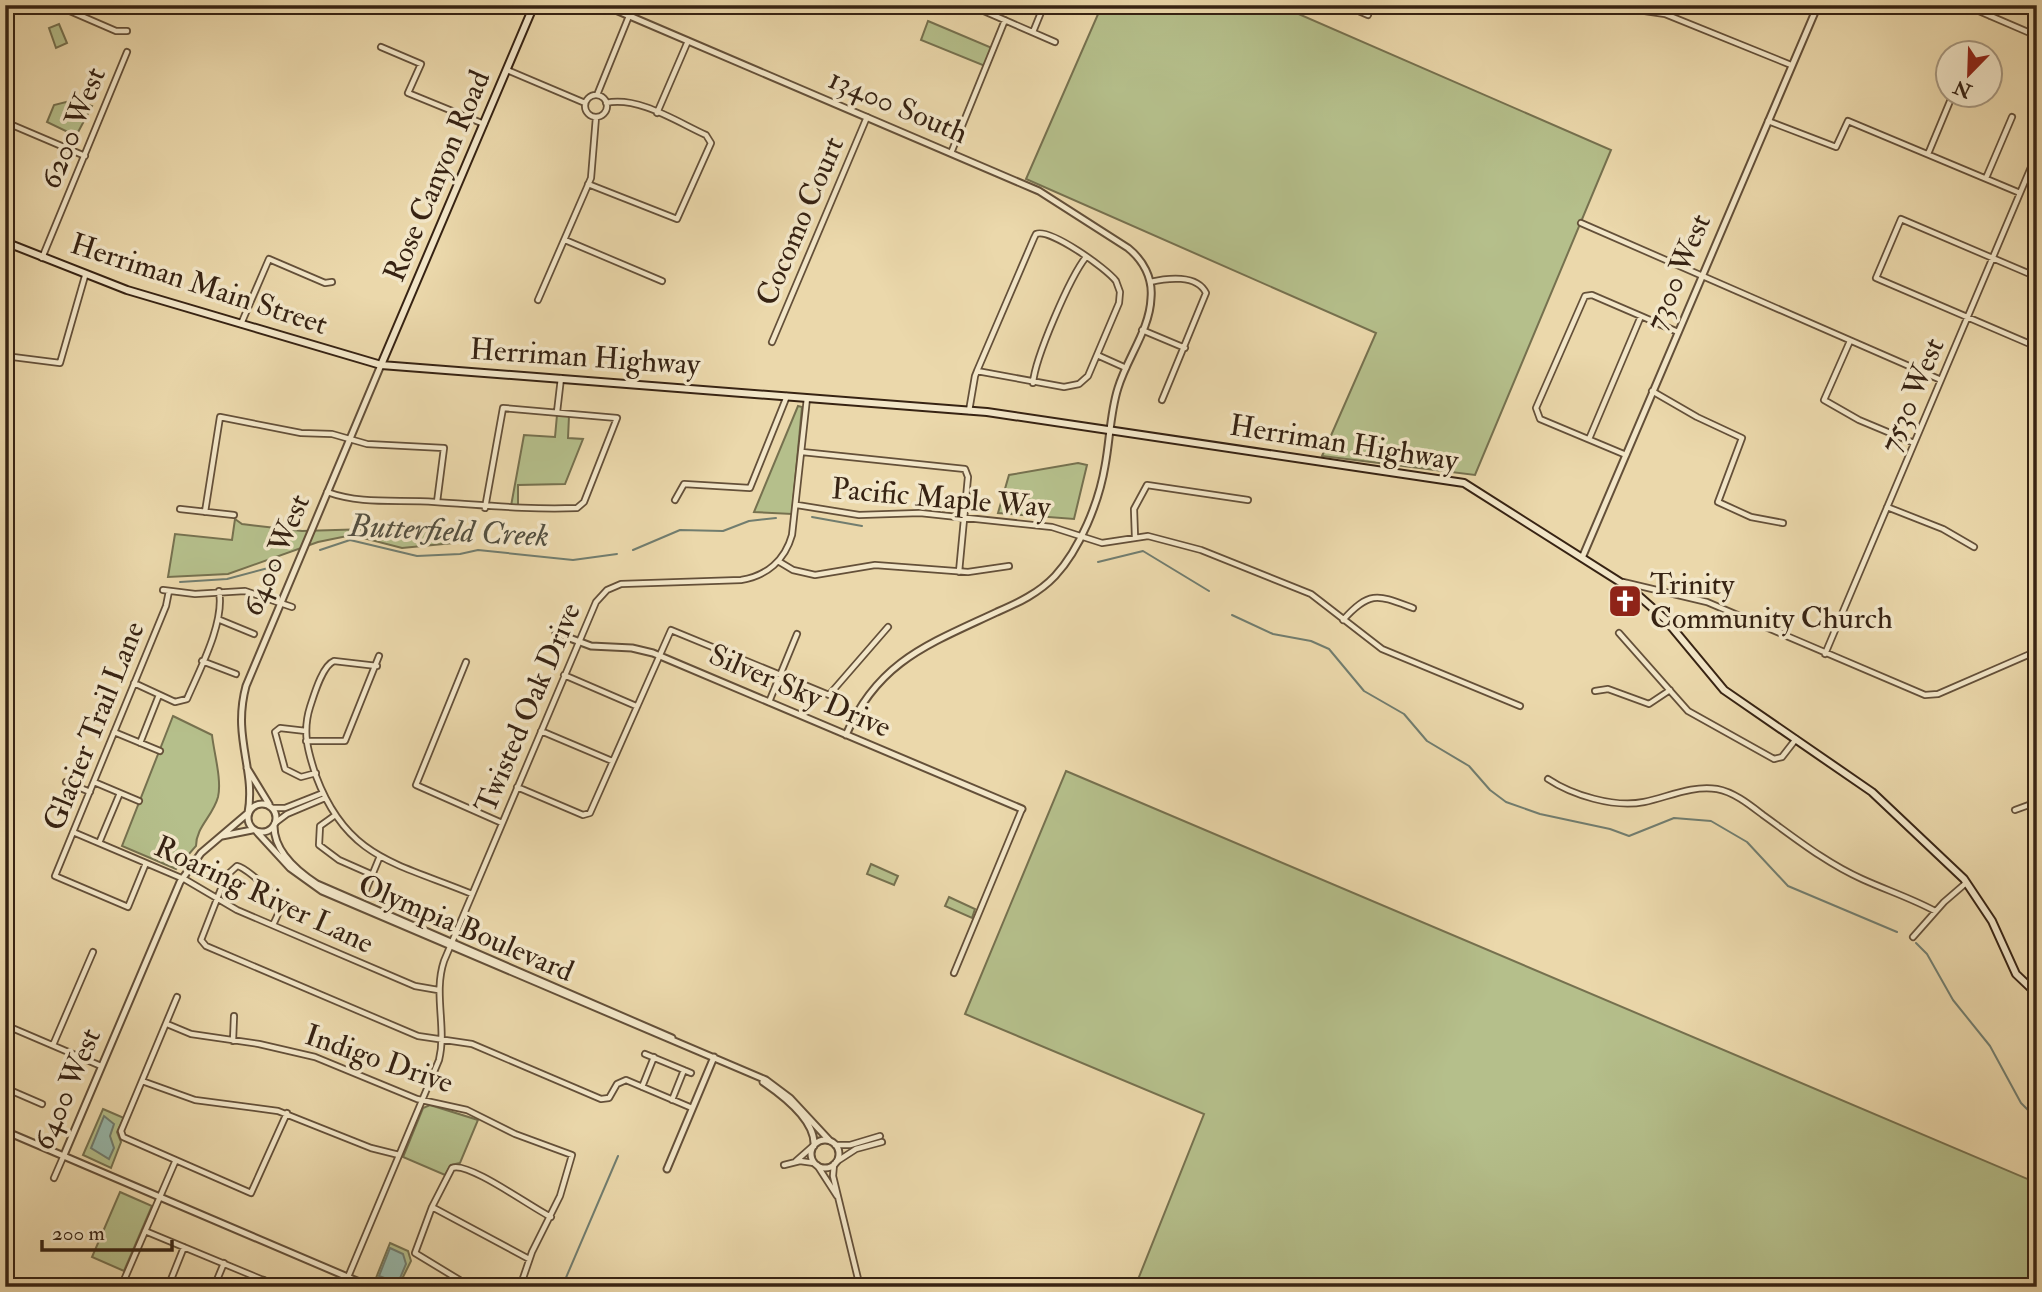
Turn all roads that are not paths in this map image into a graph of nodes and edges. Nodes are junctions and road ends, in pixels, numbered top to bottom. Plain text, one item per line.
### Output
1 (56, 5) edge
2 (534, 5) edge
3 (604, 5) edge
4 (970, 5) edge
5 (1044, 5) edge
6 (1604, 5) edge
7 (1818, 5) edge
8 (1965, 5) edge
9 (1994, 5) edge
10 (1347, 6) edge
11 (1358, 8) edge
12 (1367, 15) dead end
13 (629, 16) junction
14 (1990, 16) junction
15 (1005, 20) junction
16 (127, 31) dead end
17 (1033, 32) junction
18 (2037, 36) edge
19 (688, 41) junction
20 (1055, 42) dead end
21 (381, 47) dead end
22 (127, 52) dead end
23 (1791, 65) junction
24 (507, 70) junction
25 (597, 96) junction
26 (585, 103) junction
27 (606, 103) junction
28 (1947, 108) edge
29 (657, 113) junction
30 (596, 117) junction
31 (867, 117) junction
32 (2012, 117) dead end
33 (1767, 121) junction
34 (5, 122) edge
35 (484, 124) junction
36 (951, 153) junction
37 (2037, 153) edge
38 (1928, 154) junction
39 (85, 156) junction
40 (1986, 178) junction
41 (588, 184) junction
42 (2020, 193) junction
43 (1581, 223) dead end
44 (565, 240) junction
45 (5, 242) edge
46 (1086, 257) junction
47 (41, 258) junction
48 (1993, 258) junction
49 (85, 276) junction
50 (1700, 277) junction
51 (2037, 277) edge
52 (662, 281) dead end
53 (332, 282) dead end
54 (1150, 282) junction
55 (538, 300) dead end
56 (1641, 316) junction
57 (1968, 318) junction
58 (241, 324) junction
59 (1142, 330) junction
60 (1678, 332) junction
61 (1850, 341) junction
62 (772, 342) dead end
63 (2037, 347) edge
64 (1185, 348) junction
65 (1097, 355) junction
66 (5, 356) edge
67 (381, 365) junction
68 (1126, 368) junction
69 (977, 371) junction
70 (561, 378) junction
71 (1941, 380) junction
72 (1033, 383) junction
73 (1653, 391) junction
74 (787, 396) junction
75 (807, 397) junction
76 (1162, 400) dead end
77 (969, 411) junction
78 (557, 412) junction
79 (1110, 431) junction
80 (350, 439) junction
81 (1589, 439) junction
82 (1914, 443) junction
83 (802, 452) junction
84 (1626, 455) junction
85 (327, 492) junction
86 (675, 500) dead end
87 (1248, 500) dead end
88 (437, 502) junction
89 (797, 505) junction
90 (1887, 507) junction
91 (485, 508) junction
92 (180, 509) dead end
93 (205, 512) junction
94 (234, 515) dead end
95 (964, 518) junction
96 (1783, 523) dead end
97 (1080, 536) junction
98 (1135, 537) junction
99 (1974, 547) dead end
100 (1583, 558) junction
101 (778, 561) junction
102 (1009, 566) dead end
103 (959, 572) junction
104 (1619, 581) junction
105 (219, 591) junction
106 (281, 603) junction
107 (292, 607) dead end
108 (1413, 608) dead end
109 (220, 620) junction
110 (1343, 620) junction
111 (888, 627) dead end
112 (556, 633) dead end
113 (1619, 633) dead end
114 (254, 634) dead end
115 (797, 634) dead end
116 (578, 642) junction
117 (2037, 651) edge
118 (1825, 654) junction
119 (658, 655) junction
120 (380, 656) dead end
121 (202, 661) junction
122 (466, 662) dead end
123 (377, 666) junction
124 (236, 674) dead end
125 (780, 674) junction
126 (564, 675) junction
127 (134, 683) junction
128 (1670, 690) junction
129 (1595, 691) dead end
130 (159, 695) junction
131 (769, 702) junction
132 (636, 706) junction
133 (1520, 706) dead end
134 (306, 731) junction
135 (541, 731) junction
136 (114, 732) junction
137 (846, 735) junction
138 (1796, 738) junction
139 (306, 741) junction
140 (140, 743) junction
141 (160, 751) dead end
142 (612, 761) junction
143 (247, 768) junction
144 (316, 774) junction
145 (1548, 779) dead end
146 (66, 782) dead end
147 (94, 782) junction
148 (517, 787) junction
149 (90, 792) junction
150 (120, 793) junction
151 (324, 795) junction
152 (139, 801) dead end
153 (2037, 802) edge
154 (271, 807) junction
155 (1022, 809) joint
156 (2015, 810) dead end
157 (248, 813) junction
158 (334, 816) junction
159 (502, 822) junction
160 (274, 825) junction
161 (256, 831) junction
162 (73, 832) junction
163 (222, 836) junction
164 (100, 843) junction
165 (380, 856) junction
166 (146, 863) junction
167 (373, 875) junction
168 (182, 878) junction
169 (1967, 882) junction
170 (366, 890) dead end
171 (472, 894) junction
172 (217, 899) junction
173 (1935, 911) junction
174 (273, 925) junction
175 (1913, 937) dead end
176 (452, 944) junction
177 (93, 952) dead end
178 (954, 973) dead end
179 (438, 990) junction
180 (2037, 994) edge
181 (177, 997) dead end
182 (234, 1016) dead end
183 (167, 1024) junction
184 (5, 1025) edge
185 (441, 1040) junction
186 (233, 1041) junction
187 (53, 1045) junction
188 (645, 1054) dead end
189 (654, 1057) junction
190 (714, 1057) junction
191 (102, 1066) junction
192 (684, 1070) junction
193 (745, 1071) junction
194 (691, 1073) dead end
195 (142, 1081) junction
196 (642, 1087) junction
197 (5, 1088) edge
198 (422, 1100) junction
199 (672, 1100) junction
200 (42, 1104) dead end
201 (692, 1108) junction
202 (287, 1113) junction
203 (5, 1130) edge
204 (832, 1143) junction
205 (814, 1146) junction
206 (64, 1155) junction
207 (399, 1155) junction
208 (796, 1161) junction
209 (175, 1162) junction
210 (835, 1163) junction
211 (816, 1164) junction
212 (784, 1165) dead end
213 (667, 1169) dead end
214 (54, 1178) dead end
215 (838, 1197) junction
216 (160, 1198) junction
217 (432, 1206) junction
218 (551, 1217) junction
219 (145, 1231) junction
220 (184, 1247) junction
221 (529, 1259) junction
222 (224, 1264) junction
223 (348, 1277) junction
224 (264, 1280) junction
225 (121, 1287) edge
226 (168, 1287) edge
227 (214, 1287) edge
228 (261, 1287) edge
229 (280, 1287) edge
230 (371, 1287) edge
231 (471, 1287) edge
232 (520, 1287) edge
233 (860, 1287) edge

1 - 16 street
2 - 24 main road, Rose Canyon Road
3 - 13 street, 13400 South
4 - 15 street
5 - 17 street
6 - 23 street
7 - 23 street, 7300 West
8 - 14 street
9 - 14 street
10 - 11 street
11 - 12 street
13 - 19 street, 13400 South
13 - 25 street
14 - 18 street
15 - 17 street
15 - 36 street
17 - 20 street
19 - 29 street
19 - 31 street, 13400 South
21 - 35 street
22 - 39 street, 6200 West
23 - 33 street, 7300 West
24 - 26 street
24 - 35 main road, Rose Canyon Road
25 - 26 street
25 - 27 street
26 - 30 street
27 - 29 street
27 - 30 street
28 - 38 street
29 - 41 street
30 - 41 street
31 - 36 street, 13400 South
31 - 62 street, Cocomo Court
32 - 40 street
33 - 38 street
33 - 50 street, 7300 West
34 - 39 street
35 - 67 main road, Rose Canyon Road
36 - 54 street, 13400 South
37 - 42 street, 7530 West
38 - 40 street
39 - 47 street, 6200 West
40 - 42 street
41 - 44 street
42 - 48 street, 7530 West
43 - 50 street
44 - 52 street
44 - 55 street
45 - 47 main road, Herriman Main Street
46 - 65 street
46 - 69 street
46 - 72 street
47 - 49 main road, Herriman Main Street
48 - 51 street
48 - 57 street, 7530 West
48 - 57 street
49 - 58 main road, Herriman Main Street
49 - 66 street
50 - 60 street, 7300 West
50 - 61 street
53 - 58 street
54 - 59 street
54 - 64 street
56 - 60 street
56 - 81 street
56 - 81 street
57 - 63 street
57 - 71 street, 7530 West
58 - 67 main road, Herriman Main Street
59 - 64 street
59 - 68 street
60 - 73 street, 7300 West
61 - 71 street
61 - 82 street
64 - 76 street
65 - 68 street
65 - 72 street
67 - 70 main road, Herriman Highway
67 - 80 street, 6400 West
68 - 79 street
69 - 72 street
69 - 77 street
70 - 74 main road, Herriman Highway
70 - 78 street
71 - 82 street, 7530 West
73 - 84 street, 7300 West
73 - 96 street
74 - 75 main road, Herriman Highway
74 - 86 street
75 - 77 main road, Herriman Highway
75 - 83 street
77 - 79 main road, Herriman Highway
78 - 91 street
78 - 91 street
79 - 97 street
79 - 100 main road, Herriman Highway
80 - 85 street, 6400 West
80 - 88 street
80 - 93 street
81 - 84 street
82 - 90 street, 7530 West
83 - 89 street
83 - 95 street
84 - 100 street, 7300 West
85 - 88 street
85 - 106 street, 6400 West
87 - 98 street
88 - 91 street
89 - 95 street, Pacific Maple Way
89 - 101 street
90 - 99 street
90 - 118 street, 7530 West
92 - 93 street
93 - 94 street
95 - 97 street, Pacific Maple Way
95 - 103 street
97 - 98 street, Pacific Maple Way
97 - 137 street
98 - 110 street, Pacific Maple Way
100 - 104 main road, Herriman Highway
101 - 103 street
101 - 116 street, Twisted Oak Drive
102 - 103 street
104 - 118 street
104 - 138 main road, Herriman Highway
105 - 106 street
105 - 109 street
105 - 127 street, Glacier Trail Lane
106 - 107 street
106 - 143 street, 6400 West
108 - 110 street
109 - 114 street
109 - 121 street
110 - 133 street, Pacific Maple Way
111 - 125 street
112 - 116 street, Silver Sky Drive
113 - 128 street
115 - 125 street
116 - 119 street, Silver Sky Drive
116 - 126 street, Twisted Oak Drive
117 - 118 street
119 - 125 street
119 - 131 street, Silver Sky Drive
119 - 132 street
120 - 123 street
121 - 124 street
121 - 130 street
122 - 159 street
123 - 134 street
123 - 139 street
125 - 131 street
126 - 132 street
126 - 135 street, Twisted Oak Drive
127 - 130 street
127 - 136 street, Glacier Trail Lane
128 - 129 street
128 - 138 street
130 - 140 street
131 - 137 street, Silver Sky Drive
132 - 142 street
134 - 139 street
134 - 144 street
135 - 142 street
135 - 148 street, Twisted Oak Drive
136 - 140 street
136 - 147 street, Glacier Trail Lane
137 - 155 street, Silver Sky Drive
138 - 169 main road, Herriman Highway
139 - 144 street
140 - 141 street
142 - 148 street
143 - 154 street, 6400 West
143 - 157 street, 6400 West
144 - 151 street
145 - 173 street
146 - 149 street
147 - 149 street, Glacier Trail Lane
147 - 150 street
148 - 159 street, Twisted Oak Drive
149 - 162 street, Glacier Trail Lane
150 - 152 street
150 - 164 street
151 - 154 street
151 - 158 street
151 - 160 street
153 - 156 street
154 - 157 street
154 - 160 street
155 - 178 street
157 - 161 street
157 - 163 street, 6400 West
158 - 165 street
158 - 167 street
159 - 171 street, Twisted Oak Drive
160 - 161 street
160 - 176 street, Olympia Boulevard
161 - 163 street
161 - 176 street, Olympia Boulevard
162 - 164 street, Roaring River Lane
162 - 166 street, Glacier Trail Lane
163 - 168 street, 6400 West
164 - 166 street, Roaring River Lane
165 - 167 street
165 - 171 street
166 - 168 street, Roaring River Lane
167 - 170 street
168 - 172 street, Roaring River Lane
168 - 191 street, 6400 West
169 - 173 street
169 - 180 main road, Herriman Highway
171 - 176 street, Twisted Oak Drive
172 - 174 street, Roaring River Lane
172 - 174 street
172 - 185 street
173 - 175 street
174 - 179 street, Roaring River Lane
176 - 179 street, Twisted Oak Drive
176 - 190 street, Olympia Boulevard
177 - 187 street
179 - 185 street, Twisted Oak Drive
181 - 183 street
182 - 186 street
183 - 186 street, Indigo Drive
183 - 195 street
184 - 187 street
185 - 196 street
185 - 198 street, Twisted Oak Drive
186 - 198 street, Indigo Drive
187 - 191 street
188 - 189 street
189 - 192 street
189 - 196 street
190 - 193 street, Olympia Boulevard
190 - 201 street
191 - 206 street, 6400 West
192 - 194 street
192 - 199 street
193 - 204 street, Olympia Boulevard
193 - 205 street, Olympia Boulevard
195 - 202 street
195 - 209 street
196 - 199 street
197 - 200 street
198 - 207 street, Twisted Oak Drive
198 - 218 street, Indigo Drive
199 - 201 street
201 - 213 street
202 - 207 street
202 - 209 street
203 - 206 street
204 - 205 street
204 - 210 street
204 - 210 street
205 - 208 street
205 - 211 street
206 - 214 street, 6400 West
206 - 216 street
207 - 223 street, Twisted Oak Drive
208 - 211 street
208 - 212 street
209 - 216 street
210 - 211 street
210 - 215 street
211 - 215 street
215 - 233 street
216 - 219 street
216 - 223 street
217 - 218 street
217 - 221 street
217 - 231 street
218 - 221 street
219 - 220 street
219 - 225 street
220 - 222 street
220 - 226 street
221 - 232 street
222 - 224 street
222 - 227 street
223 - 230 street
224 - 228 street
224 - 229 street

